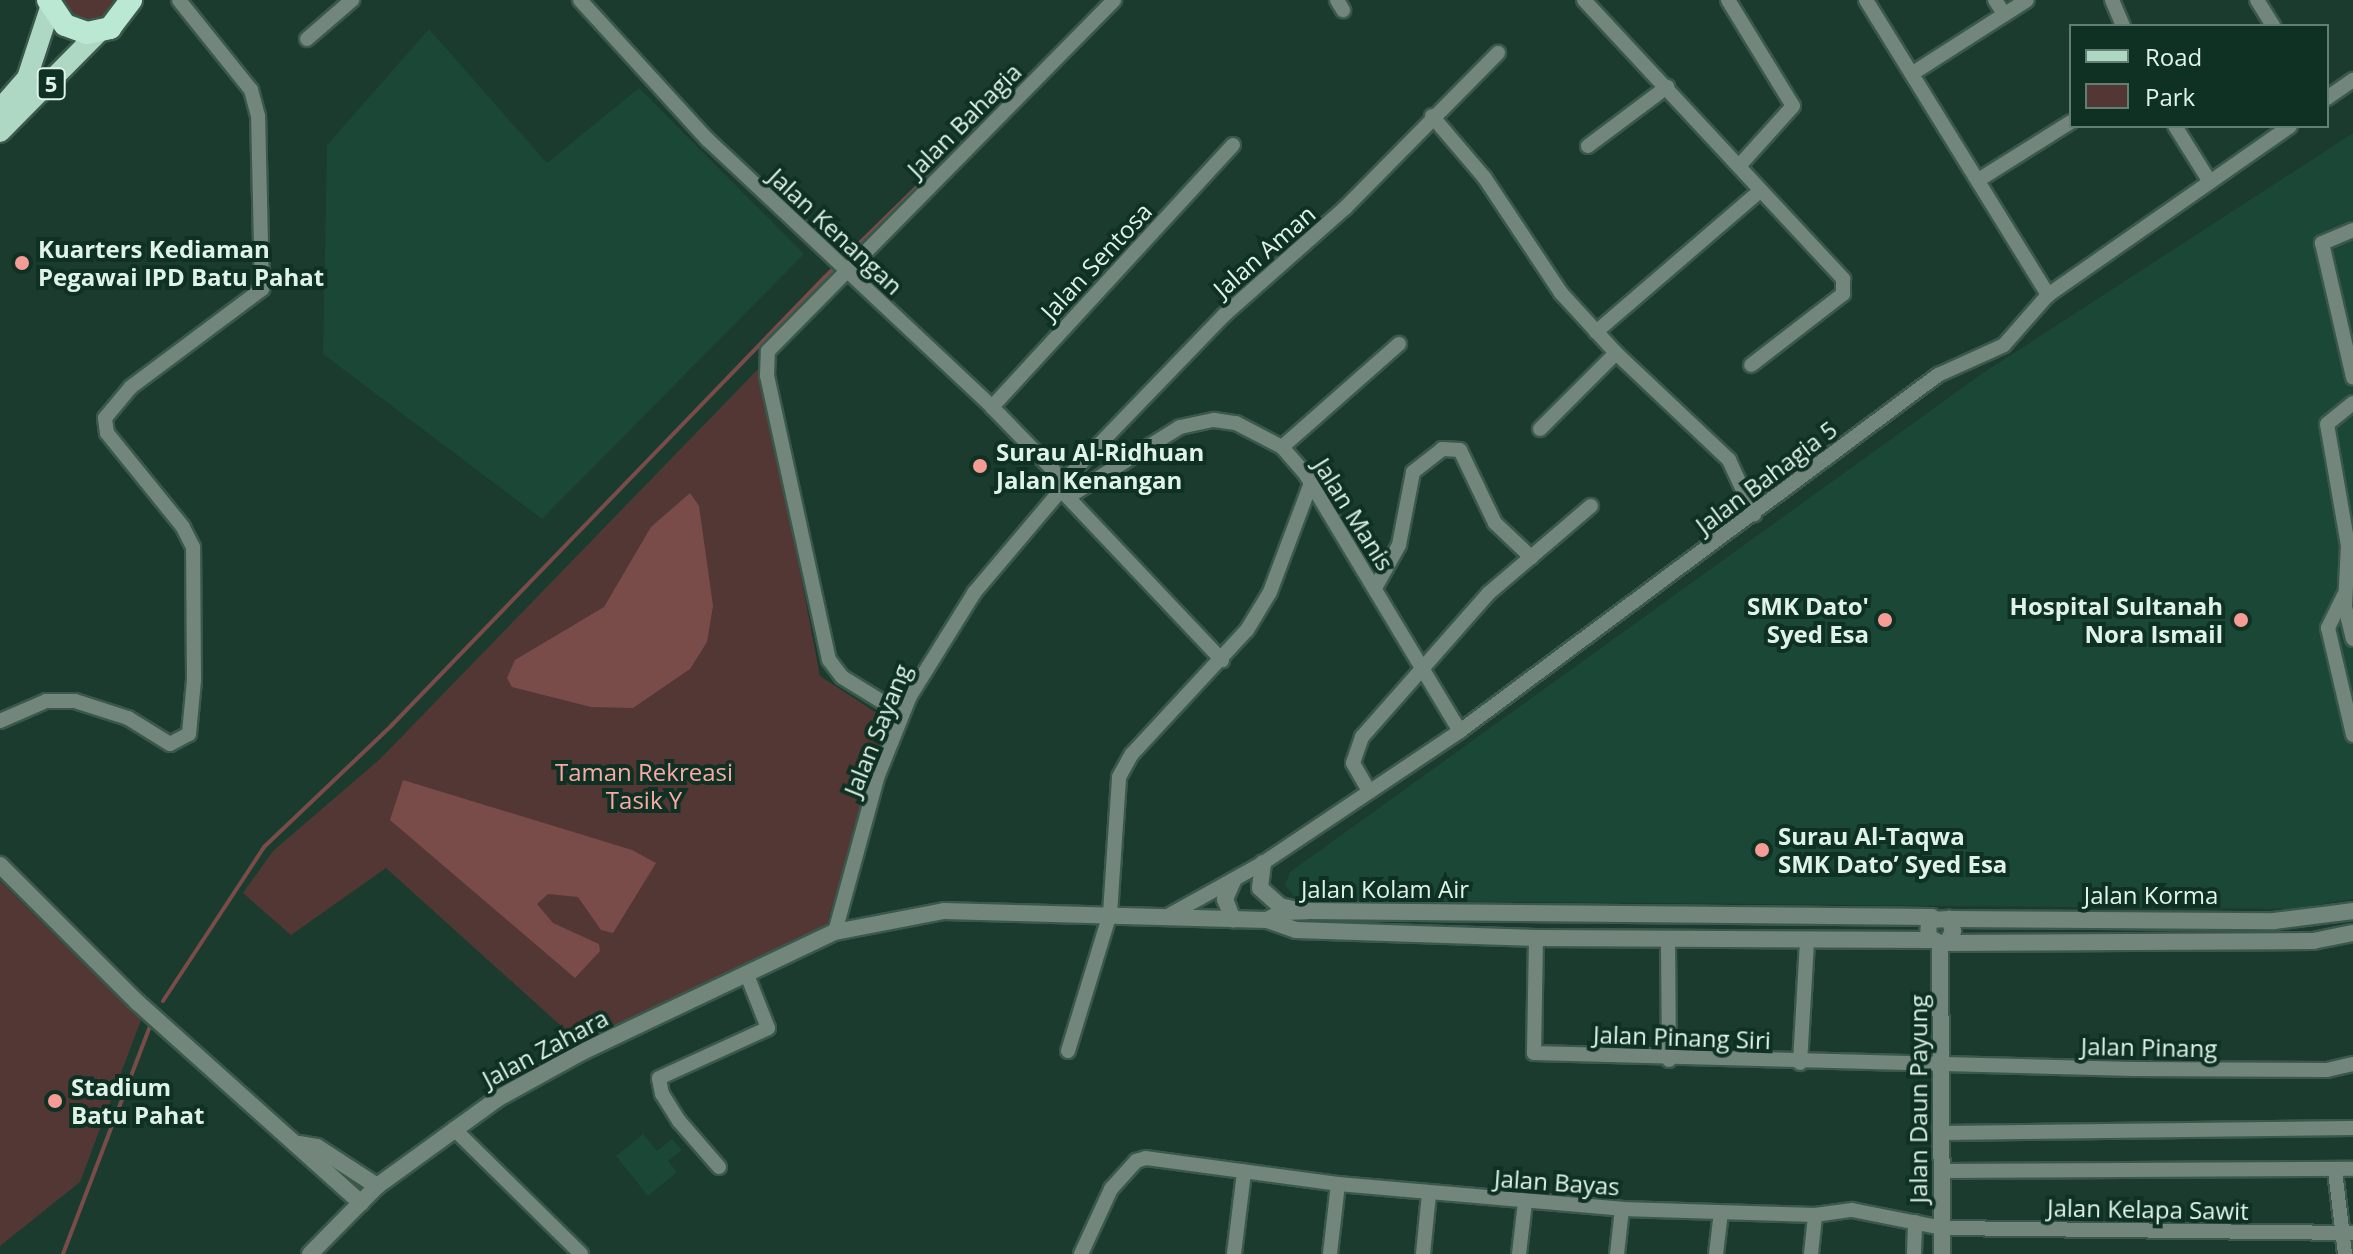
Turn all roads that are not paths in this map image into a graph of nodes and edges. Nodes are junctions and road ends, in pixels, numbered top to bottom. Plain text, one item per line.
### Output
1 (179, 0) edge
2 (352, 0) edge
3 (580, 0) edge
4 (1114, 0) edge
5 (1584, 0) edge
6 (1728, 0) edge
7 (1866, 0) edge
8 (1995, 0) edge
9 (2027, 0) edge
10 (2112, 0) edge
11 (2257, 0) edge
12 (135, 3) edge
13 (49, 4) edge
14 (2004, 14) junction
15 (2122, 24) edge
16 (2272, 24) edge
17 (99, 32) junction
18 (307, 39) dead end
19 (1498, 53) dead end
20 (1913, 73) junction
21 (2353, 80) edge
22 (1667, 87) junction
23 (2329, 97) edge
24 (0, 109) edge
25 (1432, 116) junction
26 (2069, 123) edge
27 (2176, 128) edge
28 (2287, 128) edge
29 (0, 132) edge
30 (1233, 145) dead end
31 (1588, 146) dead end
32 (1739, 166) junction
33 (1980, 179) junction
34 (2210, 182) junction
35 (1759, 192) junction
36 (2353, 230) edge
37 (838, 265) junction
38 (2048, 295) junction
39 (1596, 332) junction
40 (1399, 344) dead end
41 (1616, 353) junction
42 (1751, 365) dead end
43 (2353, 377) edge
44 (2353, 403) edge
45 (992, 407) junction
46 (1540, 429) dead end
47 (1282, 447) junction
48 (1311, 483) junction
49 (1063, 490) junction
50 (1591, 506) dead end
51 (1754, 514) junction
52 (1531, 557) junction
53 (1375, 588) junction
54 (2346, 592) junction
55 (2353, 639) edge
56 (1222, 660) junction
57 (1422, 666) junction
58 (902, 714) junction
59 (0, 721) edge
60 (1460, 731) junction
61 (2353, 735) edge
62 (1369, 791) junction
63 (1263, 863) junction
64 (0, 865) edge
65 (1233, 881) junction
66 (2352, 910) edge
67 (1307, 911) junction
68 (1110, 914) junction
69 (1166, 917) junction
70 (1940, 918) junction
71 (1233, 920) junction
72 (1267, 920) junction
73 (835, 932) junction
74 (2353, 933) edge
75 (1536, 938) junction
76 (1940, 941) junction
77 (1668, 942) junction
78 (1807, 943) junction
79 (747, 975) junction
80 (1068, 1051) dead end
81 (1669, 1060) junction
82 (1800, 1063) junction
83 (2353, 1064) edge
84 (1944, 1065) junction
85 (2353, 1128) edge
86 (454, 1129) junction
87 (1943, 1133) junction
88 (299, 1144) junction
89 (719, 1167) dead end
90 (2353, 1169) edge
91 (1944, 1171) junction
92 (2335, 1171) junction
93 (1244, 1172) junction
94 (1338, 1184) junction
95 (377, 1186) junction
96 (1429, 1194) junction
97 (1525, 1202) junction
98 (361, 1203) junction
99 (1622, 1209) junction
100 (1721, 1212) junction
101 (1815, 1215) junction
102 (1915, 1222) junction
103 (1943, 1228) junction
104 (2348, 1234) edge
105 (310, 1254) edge
106 (581, 1254) edge
107 (1080, 1254) edge
108 (1234, 1254) edge
109 (1330, 1254) edge
110 (1423, 1254) edge
111 (1519, 1254) edge
112 (1617, 1254) edge
113 (1716, 1254) edge
114 (1811, 1254) edge
115 (1914, 1254) edge
116 (1942, 1254) edge
117 (2345, 1254) edge

1 - 59 street
2 - 18 street
3 - 37 street, Jalan Kenangan
4 - 37 street, Jalan Bahagia
5 - 22 street
6 - 32 street
7 - 20 street
8 - 14 street
9 - 14 street
10 - 15 street
11 - 16 street
12 - 17 highway, 5
13 - 17 highway, 5
13 - 24 main road, 5
14 - 20 street
17 - 29 main road, 5
19 - 25 street, Jalan Aman
20 - 33 street
21 - 23 street
22 - 31 street
22 - 32 street
25 - 39 street
25 - 49 street, Jalan Aman
26 - 33 street
27 - 34 street
28 - 34 street, Jalan Bahagia 5
30 - 45 street, Jalan Sentosa
32 - 35 street
33 - 38 street
34 - 38 street, Jalan Bahagia 5
35 - 39 street
35 - 42 street
36 - 43 street
37 - 45 street, Jalan Kenangan
37 - 58 street, Jalan Bahagia
38 - 51 street, Jalan Bahagia 5
39 - 41 street
40 - 47 street
41 - 46 street
41 - 51 street
44 - 54 street
45 - 49 street, Jalan Kenangan
47 - 48 street, Jalan Manis
47 - 49 street, Jalan Manis
48 - 53 street, Jalan Manis
48 - 56 street
49 - 56 street, Jalan Kenangan
49 - 58 street, Jalan Sayang
50 - 52 street
51 - 60 street, Jalan Bahagia 5
52 - 53 street
52 - 57 street
53 - 57 street, Jalan Manis
54 - 55 street
54 - 61 street
56 - 68 street
57 - 60 street, Jalan Manis
57 - 62 street
58 - 73 street, Jalan Sayang
60 - 62 street, Jalan Bahagia 5
62 - 63 street, Jalan Bahagia 5
63 - 65 street, Jalan Bahagia 5
63 - 67 street
64 - 88 street
65 - 69 street, Jalan Bahagia 5
65 - 71 street
66 - 70 street, Jalan Korma
67 - 70 street, Jalan Kolam Air
67 - 72 street, Jalan Kolam Air
68 - 69 street, Jalan Zahara
68 - 73 street, Jalan Zahara
68 - 80 street
69 - 71 street, Jalan Zahara
70 - 76 street
70 - 76 street
71 - 72 street, Jalan Zahara
72 - 75 street, Jalan Kolam Air
73 - 79 street, Jalan Zahara
74 - 76 street, Jalan Korma
75 - 77 street, Jalan Kolam Air
75 - 81 street, Jalan Pinang Siri
76 - 78 street, Jalan Kolam Air
76 - 84 street, Jalan Daun Payung
77 - 78 street, Jalan Kolam Air
77 - 81 street
78 - 82 street
79 - 86 street, Jalan Zahara
79 - 89 street
81 - 82 street, Jalan Pinang Siri
82 - 84 street, Jalan Pinang Siri
83 - 84 street, Jalan Pinang
84 - 87 street, Jalan Daun Payung
85 - 87 street
86 - 95 street, Jalan Zahara
86 - 106 street
87 - 91 street, Jalan Daun Payung
88 - 95 street
88 - 98 street
90 - 92 street
91 - 92 street
91 - 103 street, Jalan Daun Payung
92 - 104 street
93 - 94 street, Jalan Bayas
93 - 107 street, Jalan Bayas
93 - 108 street
94 - 96 street, Jalan Bayas
94 - 109 street
95 - 98 street, Jalan Zahara
96 - 97 street, Jalan Bayas
96 - 110 street
97 - 99 street, Jalan Bayas
97 - 111 street
98 - 105 street, Jalan Zahara
99 - 100 street, Jalan Bayas
99 - 112 street
100 - 101 street, Jalan Bayas
100 - 113 street
101 - 102 street, Jalan Bayas
101 - 114 street
102 - 103 street, Jalan Bayas
102 - 115 street
103 - 104 street, Jalan Kelapa Sawit
103 - 116 street, Jalan Daun Payung
104 - 117 street

